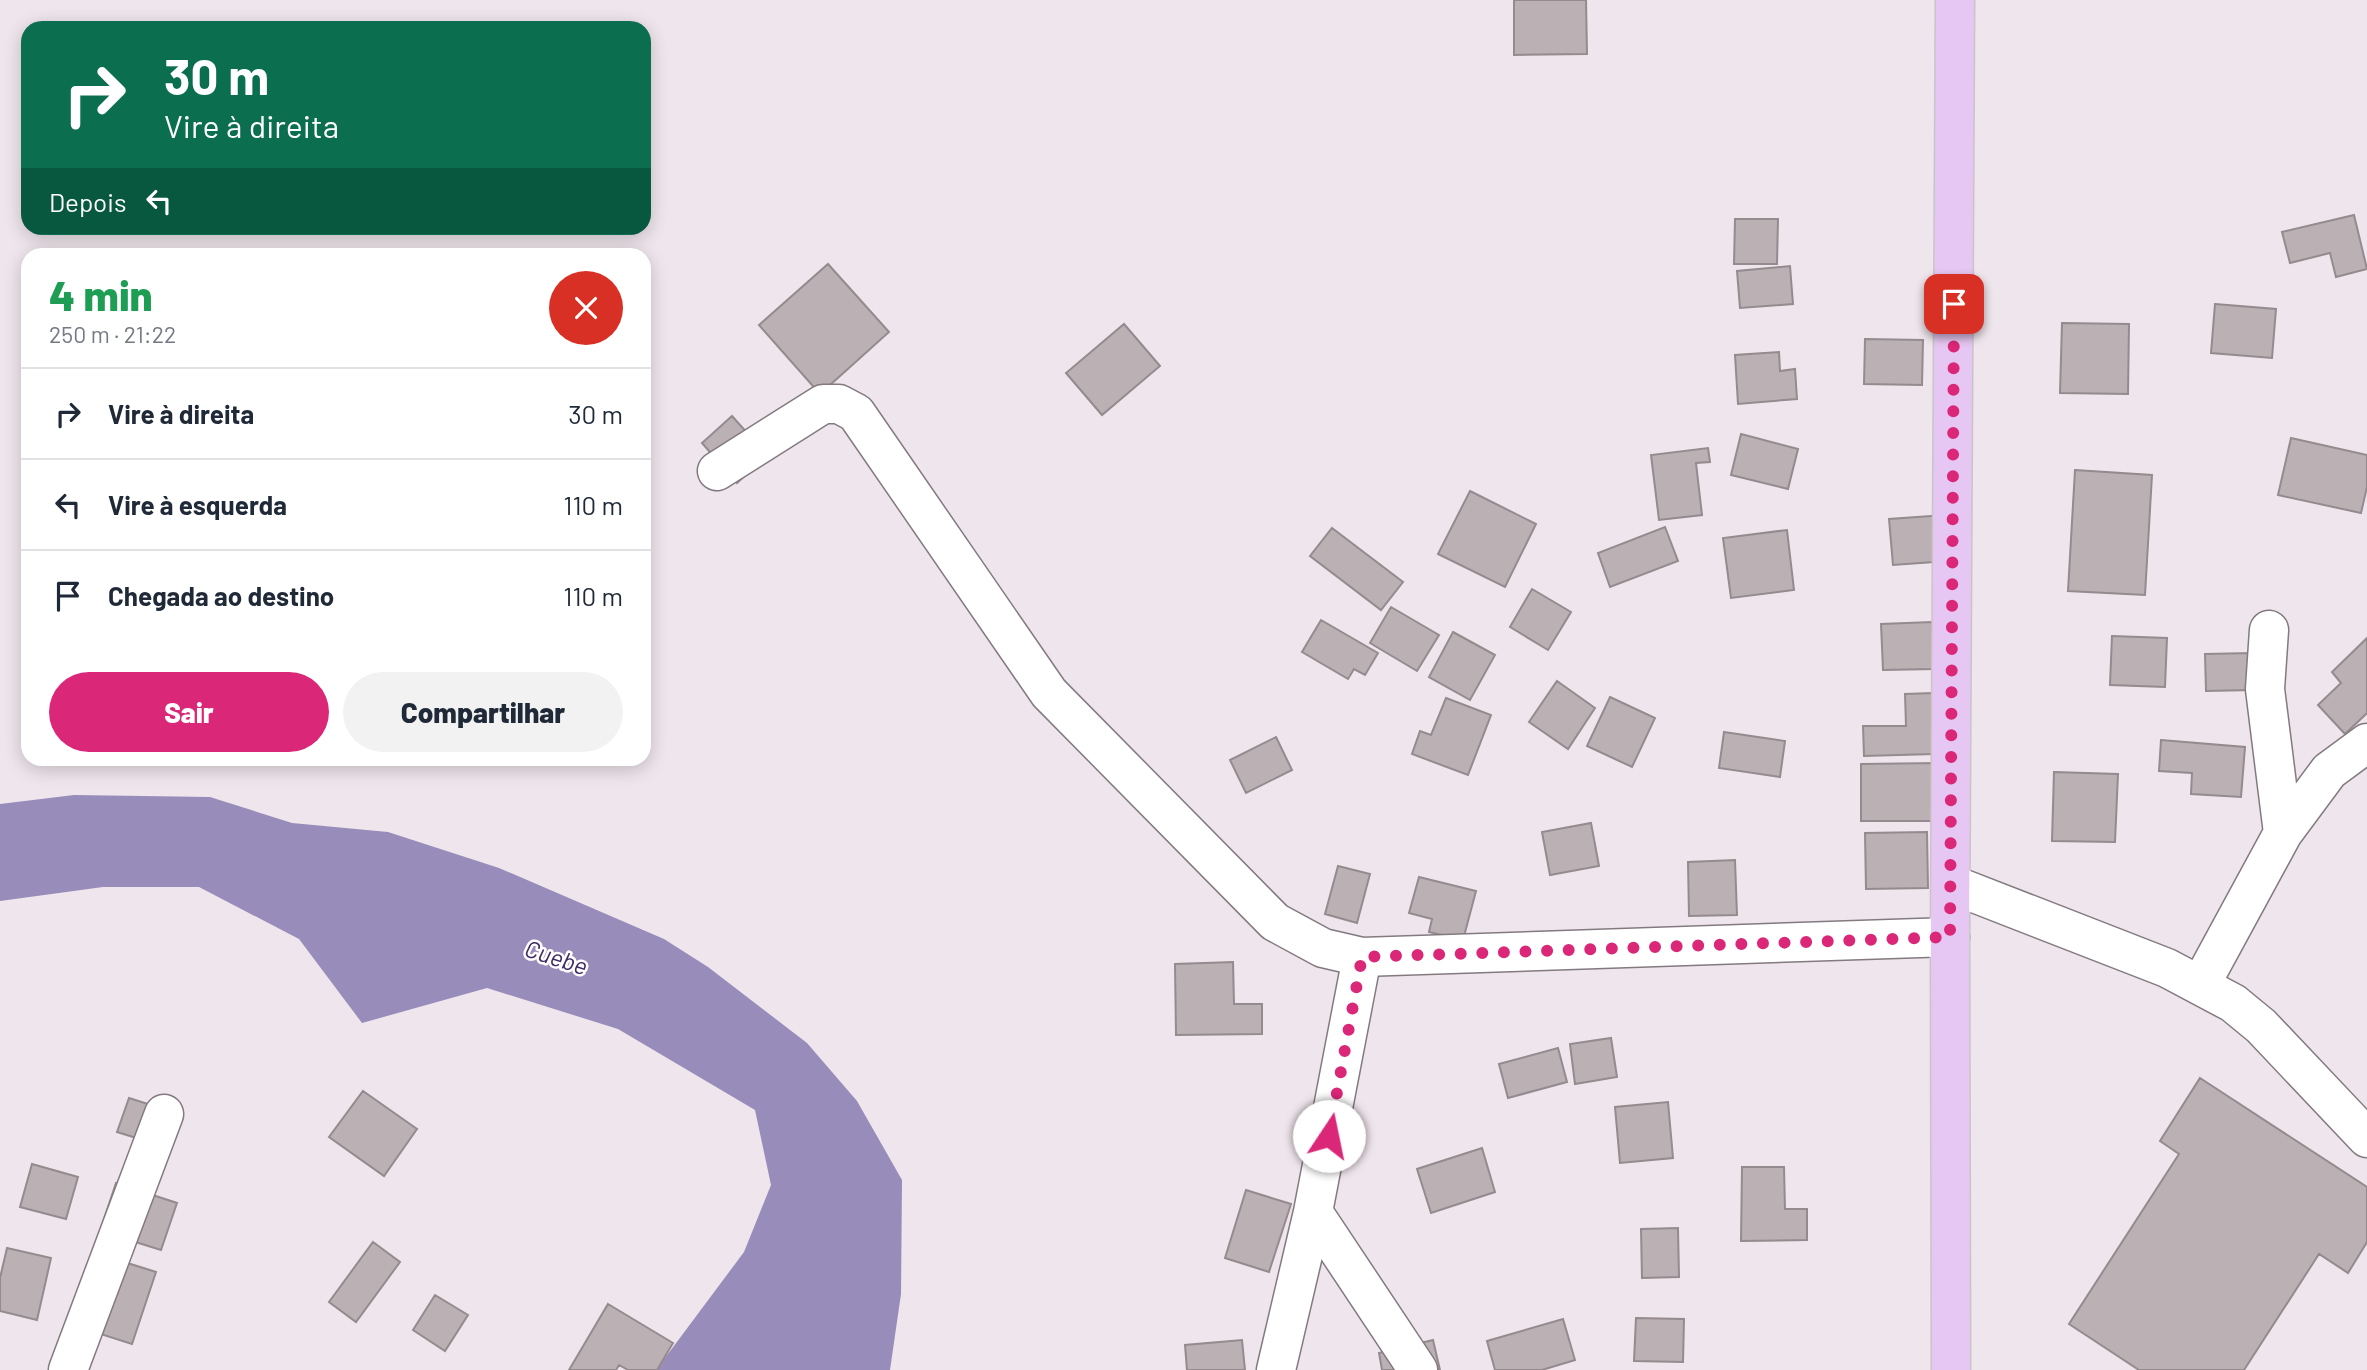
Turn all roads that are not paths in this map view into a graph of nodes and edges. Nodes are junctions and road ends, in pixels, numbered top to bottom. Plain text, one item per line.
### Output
1 (1955, 0) edge
2 (717, 471) dead end
3 (2269, 630) dead end
4 (2367, 743) edge
5 (2283, 833) junction
6 (1951, 884) junction
7 (1950, 937) junction
8 (1362, 957) junction
9 (2201, 984) junction
10 (164, 1114) dead end
11 (2367, 1139) edge
12 (1313, 1212) junction
13 (68, 1370) edge
14 (1276, 1370) edge
15 (1419, 1370) edge
16 (1951, 1370) edge

1 - 6 main road
2 - 8 street
3 - 5 street
4 - 5 street
5 - 9 street
6 - 7 main road
6 - 9 street
7 - 8 street
7 - 16 main road
8 - 12 street
9 - 11 street
10 - 13 street
12 - 14 street
12 - 15 street

